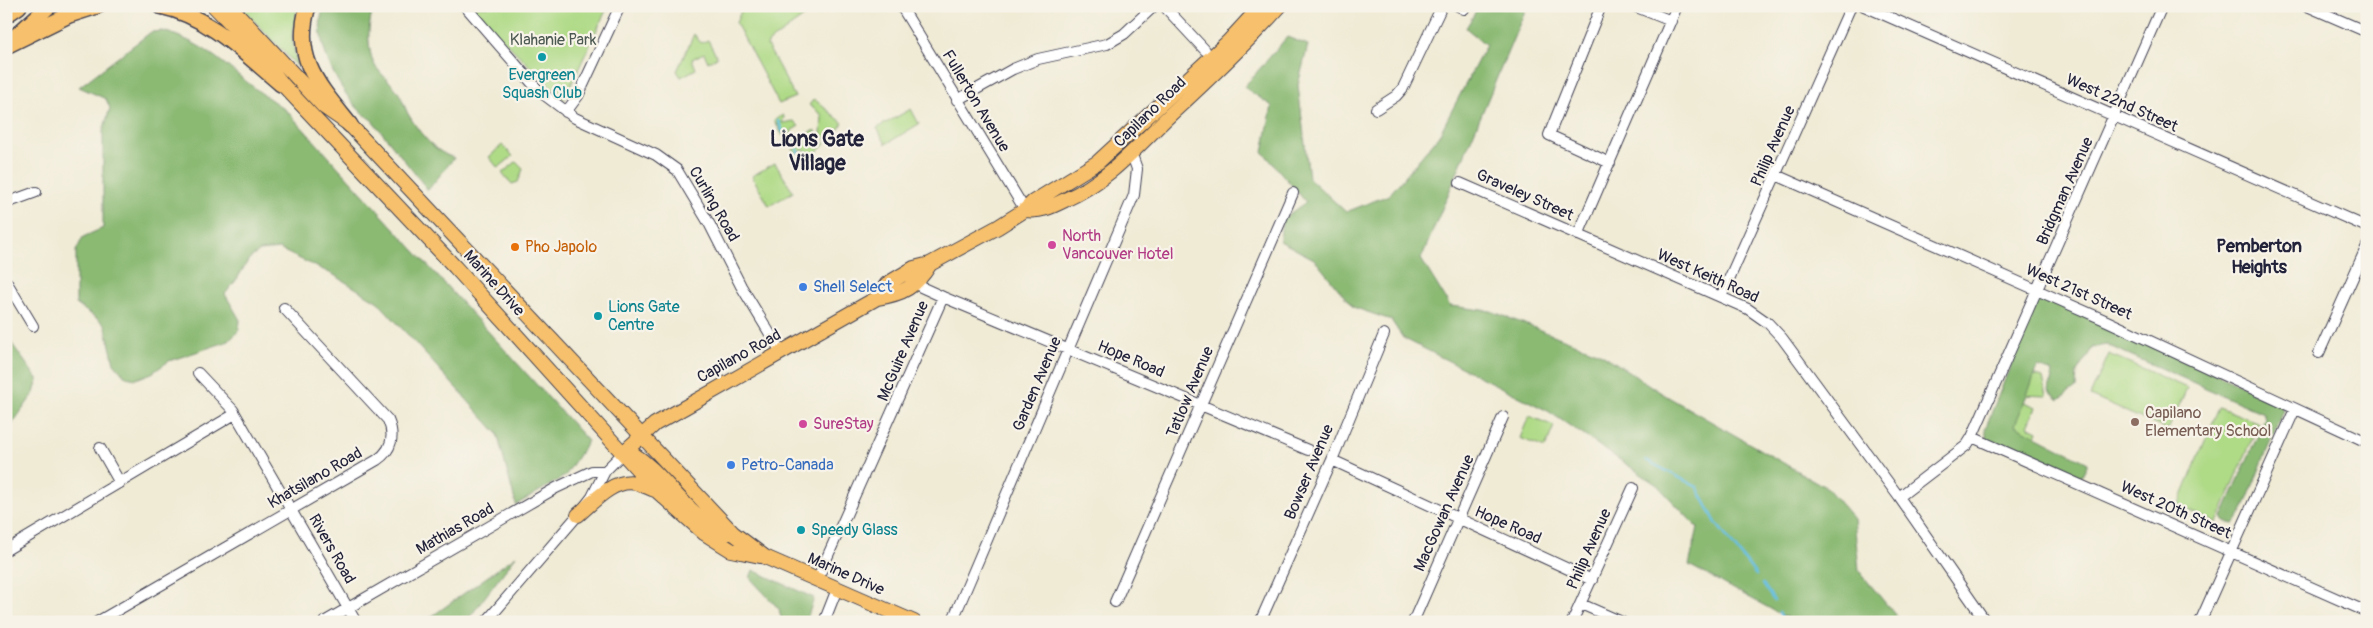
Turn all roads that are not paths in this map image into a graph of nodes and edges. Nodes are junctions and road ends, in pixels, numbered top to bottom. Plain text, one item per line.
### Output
1 (12, 6) edge
2 (19, 6) edge
3 (49, 6) edge
4 (97, 6) edge
5 (160, 6) edge
6 (214, 6) edge
7 (230, 6) edge
8 (308, 6) edge
9 (465, 6) edge
10 (620, 6) edge
11 (901, 6) edge
12 (1154, 6) edge
13 (1164, 6) edge
14 (1261, 6) edge
15 (1280, 6) edge
16 (1442, 6) edge
17 (1602, 6) edge
18 (1634, 6) edge
19 (1677, 6) edge
20 (1851, 6) edge
21 (1864, 6) edge
22 (2162, 6) edge
23 (2307, 6) edge
24 (6, 14) edge
25 (1671, 21) junction
26 (2367, 32) edge
27 (6, 46) edge
28 (1205, 50) dead end
29 (281, 84) junction
30 (1182, 86) junction
31 (957, 100) junction
32 (1376, 109) dead end
33 (566, 112) junction
34 (2114, 116) junction
35 (350, 126) junction
36 (1132, 155) junction
37 (1610, 163) junction
38 (1776, 175) junction
39 (1460, 183) dead end
40 (36, 192) dead end
41 (1292, 193) dead end
42 (6, 203) edge
43 (1025, 210) junction
44 (2367, 227) edge
45 (1578, 235) junction
46 (2367, 246) edge
47 (930, 264) junction
48 (6, 280) edge
49 (920, 281) junction
50 (2036, 290) junction
51 (943, 297) junction
52 (877, 298) junction
53 (1721, 298) junction
54 (284, 308) dead end
55 (33, 326) dead end
56 (1384, 334) dead end
57 (1068, 349) junction
58 (781, 352) junction
59 (2319, 353) dead end
60 (198, 373) dead end
61 (1201, 404) junction
62 (2295, 409) junction
63 (235, 414) junction
64 (1503, 417) dead end
65 (642, 436) junction
66 (1972, 437) junction
67 (2367, 442) edge
68 (100, 448) dead end
69 (1308, 450) dead end
70 (624, 452) junction
71 (1332, 460) junction
72 (605, 471) junction
73 (120, 484) junction
74 (1633, 488) dead end
75 (658, 492) junction
76 (1899, 497) junction
77 (292, 509) junction
78 (578, 515) junction
79 (1457, 519) junction
80 (733, 534) junction
81 (6, 550) edge
82 (2232, 552) junction
83 (765, 557) junction
84 (817, 580) junction
85 (1592, 580) junction
86 (837, 589) junction
87 (1115, 602) dead end
88 (1581, 604) junction
89 (349, 607) junction
90 (2367, 612) edge
91 (97, 622) edge
92 (324, 622) edge
93 (356, 622) edge
94 (486, 622) edge
95 (824, 622) edge
96 (914, 622) edge
97 (952, 622) edge
98 (1260, 622) edge
99 (1413, 622) edge
100 (1572, 622) edge
101 (1622, 622) edge
102 (1986, 622) edge
103 (2200, 622) edge

1 - 24 highway
2 - 24 highway
3 - 27 highway
4 - 27 highway
5 - 29 highway
6 - 29 main road, Marine Drive
7 - 35 main road, Marine Drive
8 - 35 highway
9 - 33 street, Curling Road
10 - 33 street
11 - 31 street, Fullerton Avenue
12 - 31 street
13 - 28 street
14 - 30 main road, Capilano Road
15 - 36 main road, Capilano Road
16 - 32 street
17 - 37 street
18 - 25 street
19 - 25 street
20 - 38 street, Philip Avenue
21 - 34 street, West 22nd Street
22 - 34 street, Bridgman Avenue
23 - 26 street
25 - 37 street
29 - 70 main road, Marine Drive
30 - 36 main road
30 - 43 main road, Capilano Road
31 - 43 street, Fullerton Avenue
33 - 58 street, Curling Road
34 - 44 street, West 22nd Street
34 - 50 street, Bridgman Avenue
35 - 65 main road, Marine Drive
36 - 43 main road, Capilano Road
36 - 57 street, Garden Avenue
37 - 45 street
38 - 50 street, West 21st Street
38 - 53 street, Philip Avenue
39 - 45 street, Graveley Street
40 - 42 street
41 - 61 street, Tatlow Avenue
43 - 47 main road, Capilano Road
45 - 53 street, West Keith Road
46 - 59 street
47 - 49 main road
47 - 52 main road, Capilano Road
48 - 55 street
49 - 51 street, Hope Road
49 - 52 main road, Capilano Road
50 - 62 street, West 21st Street
50 - 66 street, Bridgman Avenue
51 - 57 street, Hope Road
51 - 84 street, McGuire Avenue
52 - 58 main road, Capilano Road
53 - 76 street, West Keith Road
54 - 77 street, Khatsilano Road
56 - 71 street, Bowser Avenue
57 - 61 street, Hope Road
57 - 97 street, Garden Avenue
58 - 65 main road, Capilano Road
60 - 63 street, Rivers Road
61 - 69 street, Hope Road
61 - 87 street, Tatlow Avenue
62 - 67 street, West 21st Street
62 - 82 street
63 - 73 street
63 - 77 street, Rivers Road
64 - 79 street, MacGowan Avenue
65 - 70 main road, Capilano Road
65 - 80 main road, Marine Drive
66 - 76 street, Bridgman Avenue
66 - 82 street, West 20th Street
68 - 73 street
70 - 72 street
70 - 75 main road, Marine Drive
70 - 80 main road
71 - 79 street, Hope Road
71 - 98 street, Bowser Avenue
72 - 78 street
72 - 89 street, Mathias Road
73 - 81 street
74 - 85 street, Philip Avenue
75 - 78 main road
75 - 83 main road, Marine Drive
76 - 102 street, West Keith Road
77 - 89 street, Rivers Road
77 - 91 street, Khatsilano Road
78 - 94 street
79 - 85 street, Hope Road
79 - 99 street, MacGowan Avenue
80 - 83 main road, Marine Drive
82 - 90 street, West 20th Street
82 - 103 street
83 - 84 main road, Marine Drive
84 - 86 main road, Marine Drive
85 - 88 street, Philip Avenue
86 - 95 street
86 - 96 main road, Marine Drive
88 - 100 street, Philip Avenue
88 - 101 street
89 - 92 street, Mathias Road
89 - 93 street, Rivers Road

